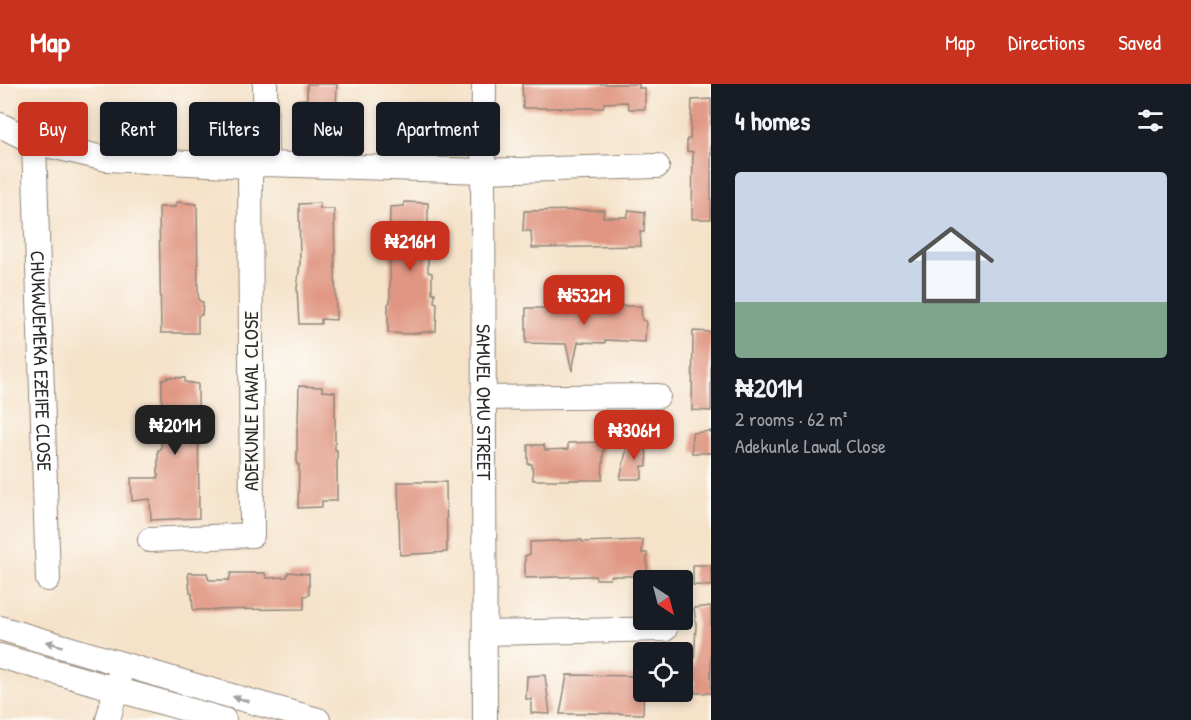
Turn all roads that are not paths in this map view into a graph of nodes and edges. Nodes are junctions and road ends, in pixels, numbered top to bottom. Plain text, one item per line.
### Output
1 (264, 84) edge
2 (484, 84) edge
3 (0, 125) edge
4 (18, 134) edge
5 (88, 155) edge
6 (34, 156) edge
7 (258, 165) junction
8 (657, 166) dead end
9 (483, 171) junction
10 (658, 396) dead end
11 (483, 398) junction
12 (150, 540) dead end
13 (48, 579) dead end
14 (0, 628) edge
15 (633, 630) edge
16 (485, 633) junction
17 (0, 656) edge
18 (123, 664) junction
19 (116, 689) junction
20 (108, 720) edge
21 (224, 720) edge
22 (318, 720) edge
23 (485, 720) edge

1 - 7 street, ADEKUNLE LAWAL CLOSE
2 - 9 street, SAMUEL OMU STREET
3 - 4 street
5 - 7 street
6 - 13 street, CHUKWUEMEKA EZEIFE CLOSE
7 - 9 street
7 - 12 street, ADEKUNLE LAWAL CLOSE
8 - 9 street
9 - 11 street, SAMUEL OMU STREET
10 - 11 street
11 - 16 street, SAMUEL OMU STREET
18 -> 14 street
15 - 16 street
16 - 23 street, SAMUEL OMU STREET
17 - 19 street
18 - 19 street
22 -> 18 street
19 - 20 street
19 - 21 street

